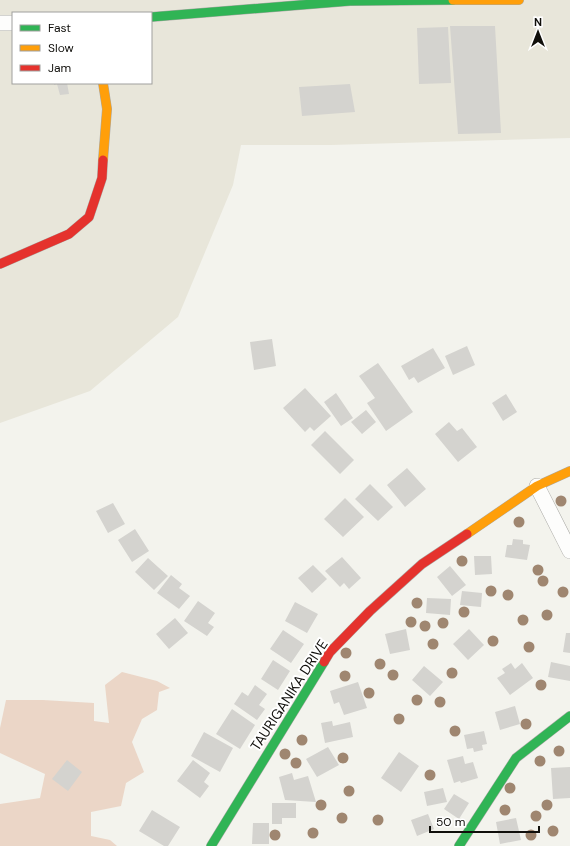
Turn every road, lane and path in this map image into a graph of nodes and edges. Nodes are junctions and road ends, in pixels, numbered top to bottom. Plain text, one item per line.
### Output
1 (520, 0) edge
2 (152, 17) edge
3 (0, 23) edge
4 (12, 23) edge
5 (103, 84) edge
6 (0, 264) edge
7 (570, 471) edge
8 (536, 486) junction
9 (570, 551) edge
10 (570, 716) edge
11 (211, 846) edge
12 (460, 846) edge

1 - 2 street
3 - 4 street
5 - 6 street
7 - 8 street, TAURIGANIKA DRIVE
8 - 9 street
8 - 11 street, TAURIGANIKA DRIVE
10 - 12 street

